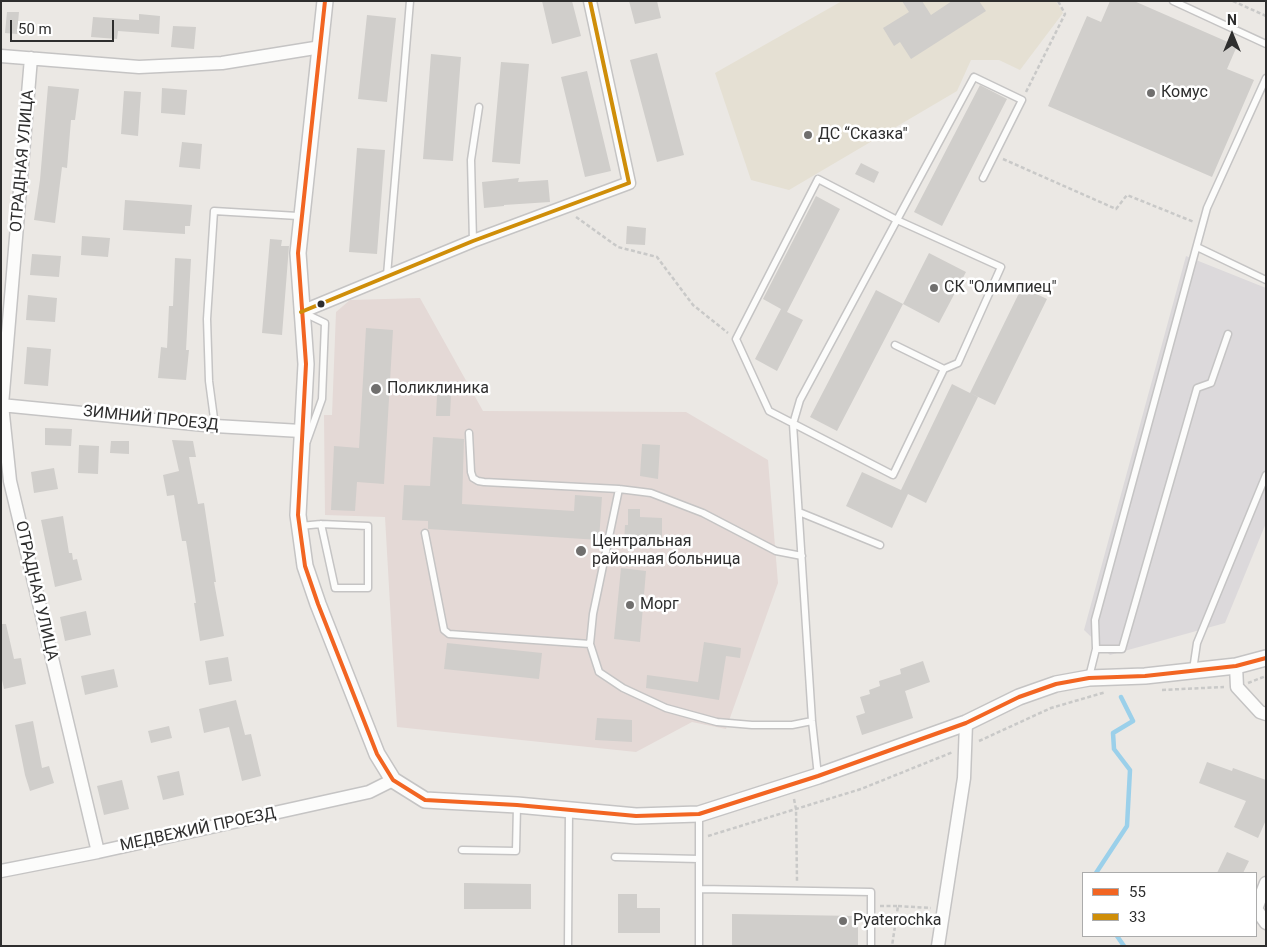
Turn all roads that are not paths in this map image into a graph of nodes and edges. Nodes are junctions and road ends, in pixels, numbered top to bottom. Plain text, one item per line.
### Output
1 (325, 1) edge
2 (410, 1) edge
3 (590, 1) edge
4 (1174, 1) edge
5 (1266, 44) edge
6 (321, 47) junction
7 (1, 56) edge
8 (31, 58) junction
9 (1266, 78) edge
10 (479, 107) dead end
11 (983, 178) dead end
12 (298, 216) dead end
13 (897, 220) junction
14 (473, 241) junction
15 (1197, 247) junction
16 (387, 275) junction
17 (1266, 280) edge
18 (301, 312) junction
19 (1228, 334) dead end
20 (895, 345) dead end
21 (944, 369) junction
22 (2, 405) edge
23 (793, 424) junction
24 (215, 426) junction
25 (301, 431) junction
26 (469, 433) dead end
27 (301, 459) junction
28 (1266, 475) edge
29 (619, 489) junction
30 (799, 512) junction
31 (321, 524) junction
32 (299, 526) junction
33 (425, 533) dead end
34 (880, 545) dead end
35 (802, 556) junction
36 (590, 644) junction
37 (1096, 649) junction
38 (1266, 658) edge
39 (1236, 666) junction
40 (1192, 671) junction
41 (1089, 678) junction
42 (1266, 714) edge
43 (812, 722) junction
44 (966, 723) junction
45 (818, 776) junction
46 (393, 780) junction
47 (517, 805) junction
48 (569, 810) junction
49 (699, 814) junction
50 (462, 850) dead end
51 (98, 852) junction
52 (615, 857) dead end
53 (699, 859) junction
54 (1, 871) edge
55 (1266, 883) edge
56 (699, 889) junction
57 (1257, 906) edge
58 (1257, 910) edge
59 (1266, 923) edge
60 (568, 946) edge
61 (699, 946) edge
62 (871, 946) edge
63 (938, 946) edge

1 - 6 street
2 - 16 lane
3 - 14 street
4 - 5 lane
6 - 8 street
6 - 18 street
7 - 8 street
8 - 22 street, ОТРАДНАЯ УЛИЦА
9 - 15 lane
10 - 14 lane
11 - 13 lane
12 - 24 lane
13 - 21 lane
13 - 23 lane
13 - 23 lane
14 - 16 street
15 - 17 lane
15 - 37 lane
16 - 18 street
18 - 25 street
18 - 27 lane
19 - 37 lane
20 - 21 lane
21 - 23 lane
22 - 24 street, ЗИМНИЙ ПРОЕЗД
22 - 51 street, ОТРАДНАЯ УЛИЦА
23 - 30 lane
24 - 25 street, ЗИМНИЙ ПРОЕЗД
25 - 27 street
26 - 29 lane
27 - 32 street
28 - 40 lane
29 - 35 lane
29 - 36 lane
30 - 34 lane
30 - 35 lane
31 - 31 lane
31 - 32 lane
32 - 46 street
33 - 36 lane
35 - 43 lane
36 - 43 lane
37 - 41 lane
38 - 39 street
39 - 40 street
39 - 42 street
40 - 41 street
41 - 44 street
43 - 45 lane
44 - 45 street
44 - 63 street
45 - 49 street
46 - 47 street
46 - 51 street, МЕДВЕЖИЙ ПРОЕЗД
47 - 48 street
47 - 50 lane
48 - 49 street
48 - 60 lane
49 - 53 lane
51 - 54 street, МЕДВЕЖИЙ ПРОЕЗД
52 - 53 lane
53 - 56 lane
55 - 57 street
56 - 61 lane
56 - 62 lane
58 - 59 street

